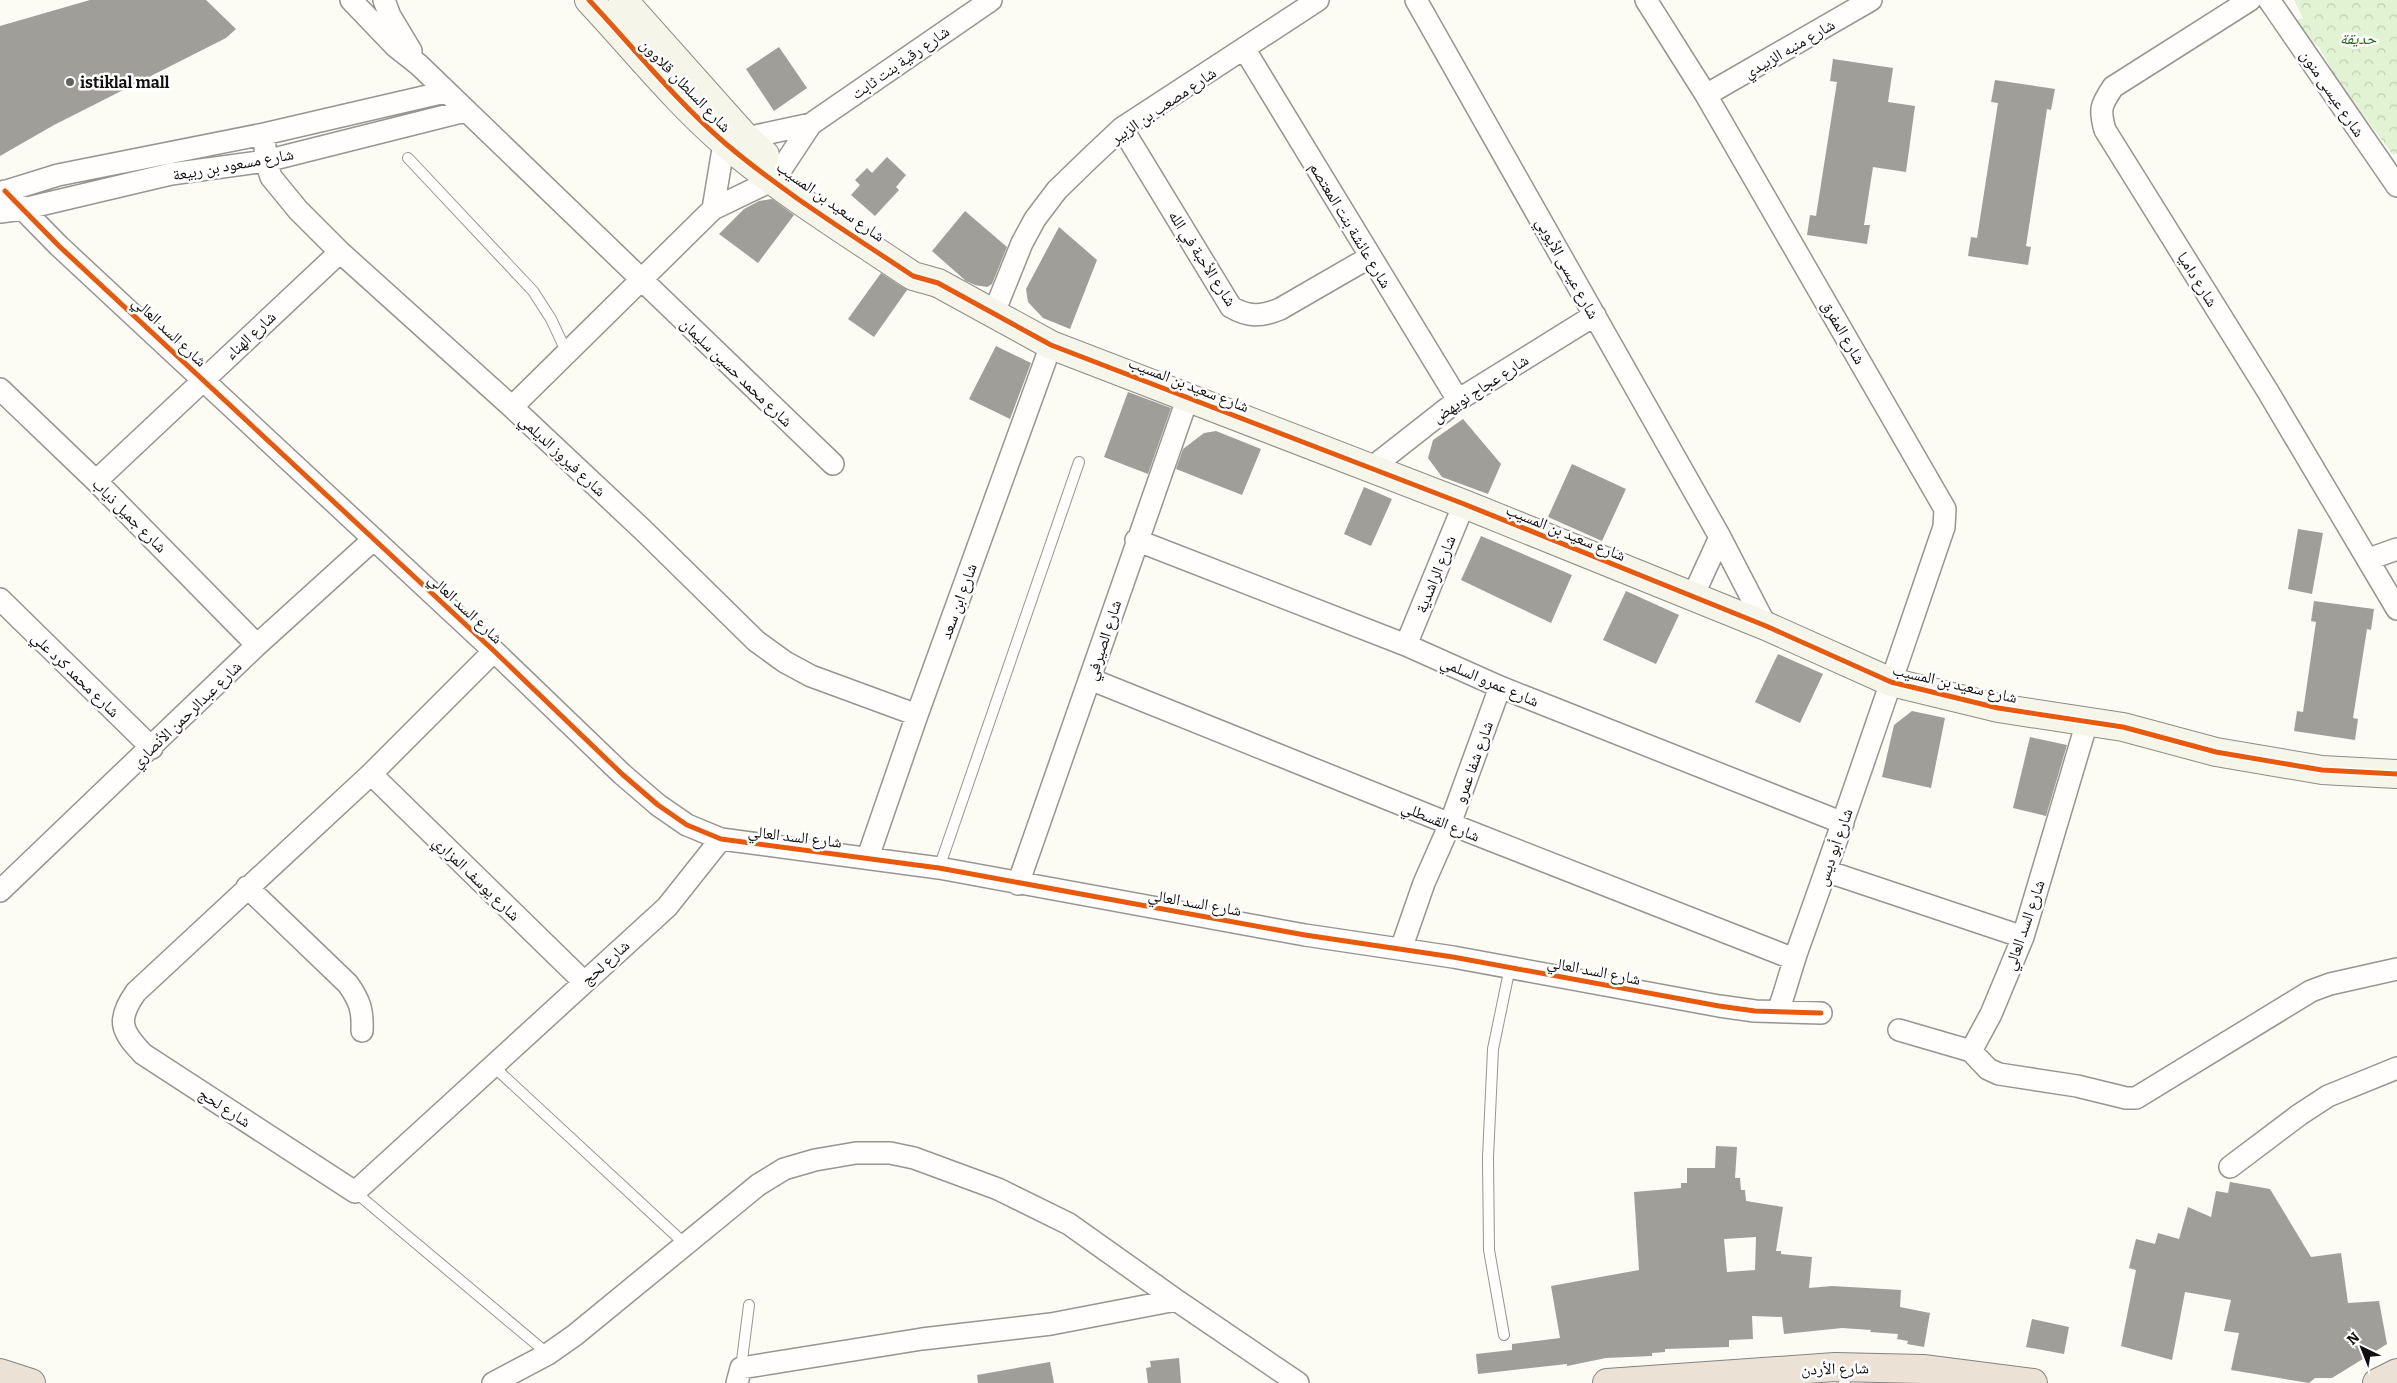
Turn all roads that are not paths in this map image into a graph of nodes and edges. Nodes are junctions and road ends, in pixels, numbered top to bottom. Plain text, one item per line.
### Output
1 (351, 0) edge
2 (384, 0) edge
3 (589, 0) edge
4 (623, 0) edge
5 (991, 0) edge
6 (1318, 0) edge
7 (1416, 0) edge
8 (1646, 0) edge
9 (1871, 0) edge
10 (2250, 0) edge
11 (2269, 0) edge
12 (1245, 50) junction
13 (418, 65) junction
14 (445, 92) junction
15 (1706, 96) junction
16 (695, 99) junction
17 (465, 111) junction
18 (811, 124) junction
19 (1122, 128) junction
20 (264, 134) junction
21 (735, 140) junction
22 (408, 158) dead end
23 (266, 161) junction
24 (777, 174) junction
25 (2397, 186) edge
26 (2, 192) edge
27 (23, 209) junction
28 (713, 210) junction
29 (0, 212) edge
30 (340, 252) junction
31 (1370, 257) junction
32 (641, 281) junction
33 (1594, 314) junction
34 (993, 315) junction
35 (1051, 345) junction
36 (567, 353) junction
37 (203, 379) junction
38 (0, 388) edge
39 (1188, 396) junction
40 (1458, 400) junction
41 (512, 407) junction
42 (1079, 462) dead end
43 (833, 464) dead end
44 (1370, 469) junction
45 (96, 481) junction
46 (1464, 504) junction
47 (1720, 537) junction
48 (374, 539) junction
49 (1136, 540) junction
50 (2397, 549) edge
51 (2369, 559) junction
52 (1693, 596) junction
53 (0, 599) edge
54 (2397, 609) edge
55 (1766, 626) junction
56 (257, 645) junction
57 (1406, 645) junction
58 (494, 651) junction
59 (1090, 679) junction
60 (1891, 682) junction
61 (1500, 688) junction
62 (917, 715) junction
63 (2086, 722) junction
64 (152, 748) junction
65 (371, 774) junction
66 (2397, 774) edge
67 (1844, 823) junction
68 (1450, 824) junction
69 (721, 839) junction
70 (868, 858) junction
71 (939, 868) junction
72 (1826, 871) junction
73 (1018, 884) junction
74 (247, 887) junction
75 (0, 891) edge
76 (2023, 937) junction
77 (1401, 949) junction
78 (1794, 959) junction
79 (1510, 967) junction
80 (2397, 969) edge
81 (583, 982) junction
82 (1778, 1011) junction
83 (1821, 1013) dead end
84 (1899, 1030) dead end
85 (362, 1031) dead end
86 (1971, 1051) junction
87 (493, 1066) junction
88 (2397, 1068) edge
89 (2230, 1167) dead end
90 (355, 1192) junction
91 (685, 1244) junction
92 (1176, 1300) junction
93 (749, 1305) dead end
94 (1504, 1335) dead end
95 (548, 1354) junction
96 (0, 1373) edge
97 (2397, 1373) edge
98 (739, 1375) edge
99 (31, 1383) edge
100 (493, 1383) edge
101 (1298, 1383) edge
102 (1606, 1383) edge
103 (1771, 1383) edge
104 (1848, 1383) edge
105 (2033, 1383) edge
106 (2378, 1383) edge

1 - 13 street
2 - 13 street
3 - 16 street, شارع السلطان قلاوون
4 - 16 street, شارع السلطان قلاوون
5 - 18 street, شارع رقية بنت ثابت
6 - 12 street, شارع مصعب بن الزبير
7 - 33 street, شارع عيسى الأيوبي
8 - 15 street, شارع المفرق
9 - 15 street, شارع منبه الزبيدي
10 - 51 street, شارع داميا
11 - 25 street, شارع عيسى منون
12 - 19 street, شارع مصعب بن الزبير
12 - 31 street, شارع عائشة بنت المعتصم
13 - 14 street, شارع محمد حسين سليمان
14 - 17 street, شارع محمد حسين سليمان
14 - 20 street, شارع مسعود بن ربيعة
15 - 60 street, شارع المفرق
16 - 21 street, شارع السلطان قلاوون
17 - 23 street, شارع مسعود بن ربيعة
17 - 32 street, شارع محمد حسين سليمان
18 - 21 street, شارع رقية بنت ثابت
18 - 24 street, شارع رقية بنت ثابت
19 - 31 street, شارع الأحبة في الله
19 - 34 street, شارع مصعب بن الزبير
20 - 23 street, شارع فيروز الديلمي
20 - 26 street, شارع مسعود بن ربيعة
21 - 24 street, شارع السلطان قلاوون
21 - 28 street
22 - 36 lane
23 - 27 street, شارع مسعود بن ربيعة
23 - 30 street, شارع فيروز الديلمي
24 - 28 street
24 - 34 street, شارع سعيد بن المسيب
26 - 27 street, شارع السد العالي
27 - 29 street, شارع مسعود بن ربيعة
27 - 37 street, شارع السد العالي
28 - 32 street
30 - 37 street, شارع الهناء
30 - 41 street, شارع فيروز الديلمي
31 - 40 street, شارع عائشة بنت المعتصم
32 - 36 street
32 - 43 street, شارع محمد حسين سليمان
33 - 40 street, شارع عجاج نويهض
33 - 47 street, شارع عيسى الأيوبي
34 - 35 street, شارع سعيد بن المسيب
35 - 39 street, شارع سعيد بن المسيب
35 - 62 street, شارع ابن سعد
36 - 41 street
37 - 45 street, شارع الهناء
37 - 48 street, شارع السد العالي
38 - 45 street, شارع جميل ذياب
39 - 44 street, شارع سعيد بن المسيب
39 - 49 street, شارع الصيرفي
40 - 44 street, شارع عجاج نويهض
41 - 62 street, شارع فيروز الديلمي
42 - 71 lane
44 - 46 street, شارع سعيد بن المسيب
45 - 56 street, شارع جميل ذياب
46 - 52 street, شارع سعيد بن المسيب
46 - 57 street, شارع الراشدية
47 - 52 street
47 - 55 street, شارع عيسى الأيوبي
48 - 56 street, شارع عبدالرحمن الأنصاري
48 - 58 street, شارع السد العالي
49 - 57 street, شارع عمرو السلمي
49 - 59 street, شارع الصيرفي
50 - 51 street
51 - 54 street, شارع داميا
52 - 55 street, شارع سعيد بن المسيب
53 - 64 street, شارع محمد كرد علي
55 - 60 street, شارع سعيد بن المسيب
56 - 64 street, شارع عبدالرحمن الأنصاري
57 - 61 street, شارع عمرو السلمي
58 - 65 street, شارع لحج
58 - 69 street, شارع السد العالي
59 - 68 street, شارع القسطلي
59 - 73 street, شارع الصيرفي
60 - 63 street, شارع سعيد بن المسيب
60 - 67 street, شارع أبو ديس
61 - 67 street, شارع عمرو السلمي
61 - 68 street, شارع شفا عمرو
62 - 70 street, شارع ابن سعد
63 - 66 street, شارع سعيد بن المسيب
63 - 76 street, شارع السد العالي
64 - 75 street, شارع عبدالرحمن الأنصاري
65 - 74 street, شارع لحج
65 - 81 street, شارع يوسف المزاري
67 - 72 street, شارع أبو ديس
68 - 77 street, شارع شفا عمرو
68 - 78 street, شارع القسطلي
69 - 70 street, شارع السد العالي
69 - 81 street, شارع لحج
70 - 71 street, شارع السد العالي
71 - 73 street, شارع السد العالي
72 - 76 street
72 - 78 street, شارع أبو ديس
73 - 77 street, شارع السد العالي
74 - 85 street
74 - 90 street, شارع لحج
76 - 86 street, شارع السد العالي
77 - 79 street, شارع السد العالي
78 - 82 street, شارع أبو ديس
79 - 82 street, شارع السد العالي
79 - 94 lane
80 - 86 street
81 - 87 street, شارع لحج
82 - 83 street, شارع السد العالي
84 - 86 street
87 - 90 street, شارع لحج
87 - 91 lane
88 - 89 street
90 - 95 lane
91 - 92 street
91 - 95 street
92 - 98 street
92 - 101 street
93 - 98 lane
95 - 100 street
96 - 99 highway
97 - 106 highway
102 - 105 highway, شارع الأردن
103 - 104 highway, شارع الأردن

